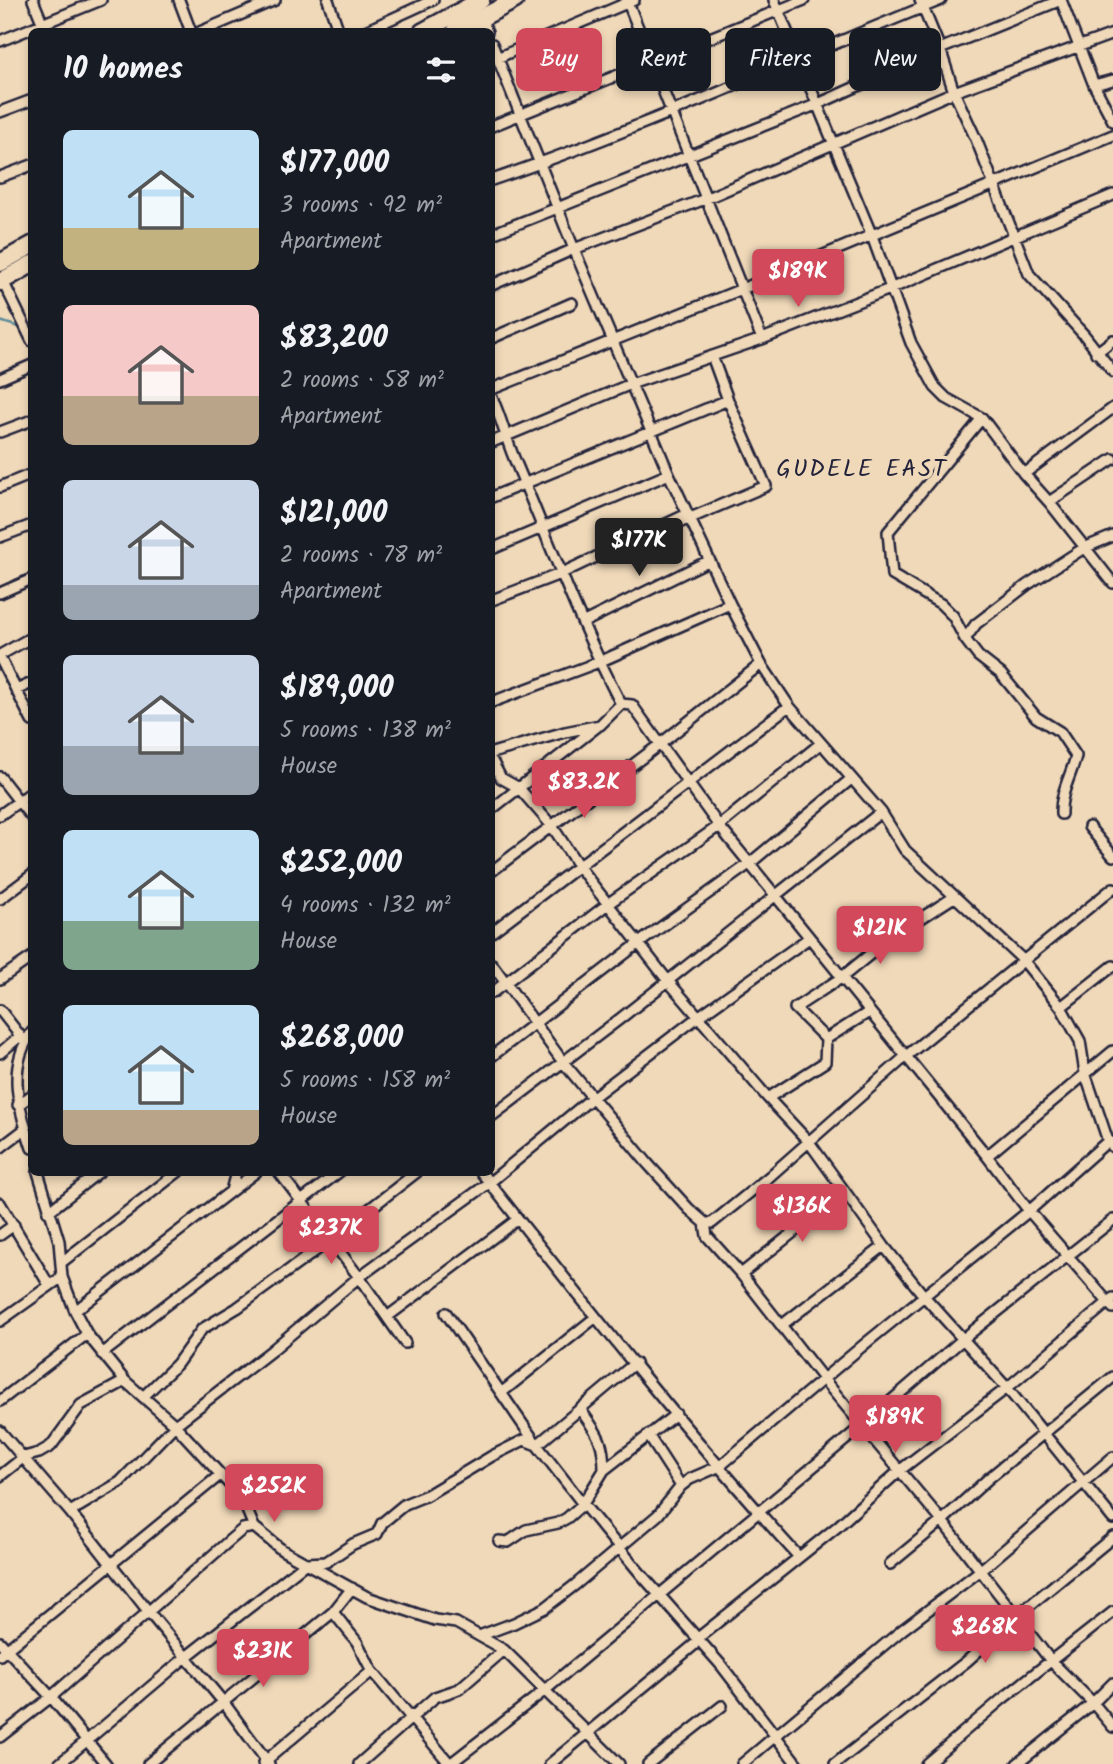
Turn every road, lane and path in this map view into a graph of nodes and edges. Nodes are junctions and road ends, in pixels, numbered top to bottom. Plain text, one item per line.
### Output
1 (33, 0) edge
2 (101, 0) edge
3 (178, 0) edge
4 (275, 0) edge
5 (328, 0) edge
6 (433, 0) edge
7 (515, 0) edge
8 (774, 0) edge
9 (804, 0) edge
10 (941, 0) edge
11 (630, 1) edge
12 (921, 4) edge
13 (779, 10) junction
14 (478, 11) edge
15 (44, 27) edge
16 (189, 28) edge
17 (210, 28) edge
18 (338, 28) edge
19 (372, 28) edge
20 (433, 28) edge
21 (459, 28) edge
22 (639, 28) edge
23 (787, 28) edge
24 (931, 28) edge
25 (28, 32) edge
26 (1113, 34) edge
27 (711, 37) edge
28 (0, 41) edge
29 (835, 44) edge
30 (1079, 48) junction
31 (941, 49) edge
32 (495, 52) edge
33 (941, 52) edge
34 (497, 58) junction
35 (616, 75) edge
36 (1113, 80) edge
37 (1094, 85) junction
38 (849, 89) edge
39 (725, 90) edge
40 (663, 91) edge
41 (813, 91) edge
42 (954, 92) junction
43 (28, 101) edge
44 (818, 103) junction
45 (0, 111) edge
46 (671, 111) junction
47 (519, 116) junction
48 (1113, 121) edge
49 (495, 125) edge
50 (1113, 135) edge
51 (833, 144) junction
52 (690, 155) junction
53 (540, 164) junction
54 (28, 166) edge
55 (0, 177) edge
56 (495, 179) edge
57 (994, 185) junction
58 (1113, 195) edge
59 (705, 199) junction
60 (559, 207) junction
61 (495, 233) edge
62 (1015, 235) junction
63 (872, 236) junction
64 (28, 247) edge
65 (574, 249) junction
66 (0, 263) edge
67 (28, 266) edge
68 (1, 282) edge
69 (495, 284) edge
70 (742, 289) junction
71 (890, 289) junction
72 (572, 303) dead end
73 (27, 322) edge
74 (495, 337) edge
75 (762, 339) junction
76 (1113, 340) edge
77 (612, 342) junction
78 (1097, 353) junction
79 (712, 356) junction
80 (28, 367) edge
81 (1113, 372) edge
82 (0, 379) edge
83 (631, 384) junction
84 (495, 388) edge
85 (728, 400) junction
86 (495, 407) edge
87 (1113, 408) edge
88 (982, 418) junction
89 (28, 422) edge
90 (650, 431) junction
91 (0, 432) edge
92 (505, 436) junction
93 (495, 441) edge
94 (1113, 459) edge
95 (669, 474) junction
96 (1024, 474) junction
97 (28, 476) edge
98 (525, 483) junction
99 (0, 487) edge
100 (495, 496) edge
101 (1049, 502) junction
102 (684, 518) junction
103 (28, 526) edge
104 (542, 528) junction
105 (1113, 536) edge
106 (0, 537) edge
107 (495, 548) edge
108 (1083, 548) junction
109 (708, 561) junction
110 (560, 574) junction
111 (28, 581) edge
112 (1113, 582) edge
113 (0, 593) edge
114 (495, 599) edge
115 (730, 604) junction
116 (584, 622) junction
117 (28, 639) edge
118 (965, 639) junction
119 (0, 656) edge
120 (599, 662) junction
121 (761, 664) junction
122 (28, 685) edge
123 (16, 690) junction
124 (495, 701) edge
125 (621, 704) junction
126 (789, 706) junction
127 (28, 713) edge
128 (600, 725) junction
129 (820, 744) junction
130 (659, 746) junction
131 (495, 752) edge
132 (495, 767) edge
133 (0, 777) edge
134 (851, 779) junction
135 (687, 783) junction
136 (519, 788) junction
137 (28, 795) edge
138 (18, 801) junction
139 (495, 806) edge
140 (881, 812) junction
141 (28, 813) edge
142 (1061, 814) dead end
143 (0, 815) edge
144 (552, 826) junction
145 (719, 826) junction
146 (1089, 827) dead end
147 (1113, 856) edge
148 (749, 863) junction
149 (579, 867) junction
150 (495, 870) edge
151 (28, 878) edge
152 (1113, 888) edge
153 (776, 895) junction
154 (954, 897) junction
155 (0, 899) edge
156 (609, 903) junction
157 (495, 930) edge
158 (809, 938) junction
159 (639, 943) junction
160 (28, 960) edge
161 (1023, 960) junction
162 (1113, 966) edge
163 (495, 968) edge
164 (841, 978) junction
165 (0, 979) edge
166 (668, 981) junction
167 (506, 983) junction
168 (495, 991) edge
169 (1061, 1007) junction
170 (0, 1010) edge
171 (869, 1012) junction
172 (698, 1017) junction
173 (536, 1022) junction
174 (28, 1035) edge
175 (22, 1039) junction
176 (826, 1039) junction
177 (1113, 1051) edge
178 (0, 1053) edge
179 (495, 1054) edge
180 (905, 1057) junction
181 (564, 1062) junction
182 (1085, 1073) junction
183 (593, 1097) junction
184 (28, 1098) edge
185 (768, 1098) junction
186 (18, 1105) junction
187 (495, 1114) edge
188 (25, 1129) junction
189 (28, 1137) edge
190 (809, 1142) junction
191 (1111, 1144) edge
192 (0, 1148) edge
193 (988, 1156) junction
194 (39, 1176) edge
195 (94, 1176) edge
196 (173, 1176) edge
197 (235, 1176) edge
198 (251, 1176) edge
199 (282, 1176) edge
200 (334, 1176) edge
201 (412, 1176) edge
202 (484, 1176) edge
203 (489, 1183) junction
204 (844, 1192) junction
205 (231, 1193) junction
206 (301, 1201) junction
207 (0, 1203) edge
208 (1029, 1211) junction
209 (48, 1212) junction
210 (518, 1219) junction
211 (1113, 1220) edge
212 (705, 1223) junction
213 (14, 1224) junction
214 (0, 1235) edge
215 (884, 1246) junction
216 (1067, 1256) junction
217 (62, 1262) junction
218 (741, 1273) junction
219 (62, 1277) junction
220 (359, 1277) junction
221 (49, 1285) junction
222 (924, 1296) junction
223 (1111, 1303) edge
224 (75, 1311) junction
225 (446, 1313) dead end
226 (387, 1317) junction
227 (596, 1317) junction
228 (0, 1321) edge
229 (782, 1325) junction
230 (87, 1334) junction
231 (963, 1339) junction
232 (405, 1343) dead end
233 (102, 1354) junction
234 (635, 1363) junction
235 (1113, 1377) edge
236 (824, 1380) junction
237 (125, 1381) junction
238 (1007, 1388) junction
239 (501, 1393) junction
240 (143, 1398) junction
241 (0, 1401) edge
242 (580, 1409) junction
243 (676, 1414) junction
244 (175, 1424) junction
245 (862, 1426) junction
246 (0, 1431) edge
247 (1043, 1432) junction
248 (648, 1435) junction
249 (537, 1445) junction
250 (24, 1457) junction
251 (1113, 1457) edge
252 (720, 1465) junction
253 (604, 1470) junction
254 (899, 1471) junction
255 (220, 1475) junction
256 (0, 1476) edge
257 (1083, 1482) junction
258 (681, 1486) junction
259 (583, 1504) junction
260 (70, 1512) junction
261 (758, 1512) junction
262 (1113, 1519) edge
263 (942, 1521) junction
264 (254, 1527) junction
265 (1113, 1537) edge
266 (499, 1541) dead end
267 (620, 1549) junction
268 (799, 1557) junction
269 (111, 1563) junction
270 (306, 1563) junction
271 (890, 1564) dead end
272 (981, 1570) junction
273 (352, 1588) junction
274 (659, 1594) junction
275 (148, 1611) junction
276 (332, 1612) junction
277 (1113, 1612) edge
278 (1018, 1615) junction
279 (479, 1636) junction
280 (696, 1642) junction
281 (2, 1649) edge
282 (504, 1650) junction
283 (186, 1657) junction
284 (1051, 1661) junction
285 (372, 1671) junction
286 (1113, 1684) edge
287 (544, 1691) junction
288 (51, 1697) junction
289 (224, 1703) junction
290 (1093, 1703) junction
291 (722, 1706) dead end
292 (412, 1717) junction
293 (1113, 1727) edge
294 (589, 1733) junction
295 (0, 1737) edge
296 (87, 1740) junction
297 (265, 1763) edge
298 (59, 1764) edge
299 (106, 1764) edge
300 (148, 1764) edge
301 (359, 1764) edge
302 (550, 1764) edge
303 (619, 1764) edge
304 (648, 1764) edge
305 (742, 1764) edge
306 (797, 1764) edge
307 (835, 1764) edge
308 (926, 1764) edge
309 (1017, 1764) edge

1 - 15 street
2 - 15 street
3 - 16 street
4 - 17 street
5 - 18 street
6 - 19 street
7 - 14 highway
8 - 13 street
9 - 13 street
10 - 12 street
11 - 22 street
11 - 34 street
12 - 24 street
12 - 29 street
13 - 23 street
13 - 27 street
14 - 20 highway
14 - 21 highway
25 - 28 street
26 - 30 street
30 - 31 street
30 - 37 street
30 - 42 street
32 - 34 street
33 - 42 street
34 - 47 street
35 - 47 street
36 - 37 street
37 - 48 street
38 - 44 street
39 - 46 street
40 - 46 street
41 - 44 street
42 - 51 street
42 - 57 street
43 - 45 street
44 - 51 street
44 - 52 street
46 - 52 street
46 - 53 street
47 - 49 street
47 - 53 street
50 - 57 street
51 - 59 street
51 - 63 street
52 - 59 street
52 - 60 street
53 - 56 street
53 - 60 street
54 - 55 street
57 - 62 street
57 - 63 street
58 - 62 street
59 - 65 street
59 - 70 street
60 - 61 street
60 - 65 street
62 - 71 street
62 - 78 street
63 - 70 street
63 - 71 street
64 - 66 highway
65 - 69 street
65 - 77 street
67 - 68 highway
68 - 73 street
70 - 75 street
70 - 77 street
71 - 75 street
71 - 88 street
72 - 74 street
75 - 79 street
76 - 78 street
77 - 83 street
77 - 84 street
78 - 81 street
79 - 83 street
79 - 85 street
80 - 82 street
83 - 90 street
83 - 92 street
85 - 90 street
85 - 102 street
86 - 92 street
87 - 96 street
88 - 96 street
88 - 118 street
89 - 91 street
90 - 95 street
90 - 98 street
92 - 93 street
92 - 98 street
94 - 101 street
95 - 102 street
95 - 104 street
96 - 101 street
97 - 99 street
98 - 100 street
98 - 104 street
101 - 108 street
102 - 109 street
102 - 110 street
103 - 106 street
104 - 107 street
104 - 110 street
105 - 108 street
108 - 112 street
108 - 118 street
109 - 115 street
109 - 116 street
110 - 114 street
110 - 116 street
111 - 113 street
115 - 120 street
115 - 121 street
116 - 120 street
117 - 119 street
118 - 142 street
119 - 123 street
120 - 124 street
120 - 125 street
121 - 126 street
121 - 130 street
122 - 123 street
123 - 127 street
125 - 128 street
125 - 130 street
126 - 129 street
126 - 135 street
128 - 131 street
128 - 136 street
129 - 134 street
129 - 145 street
130 - 135 street
130 - 144 street
132 - 136 street
133 - 138 street
134 - 140 street
134 - 148 street
135 - 145 street
135 - 149 street
136 - 139 street
136 - 144 street
137 - 138 street
138 - 141 street
138 - 143 street
140 - 153 street
140 - 154 street
144 - 149 street
144 - 150 street
145 - 148 street
145 - 156 street
146 - 147 street
148 - 153 street
148 - 159 street
149 - 156 street
149 - 157 street
151 - 155 street
152 - 161 street
153 - 158 street
153 - 166 street
154 - 161 street
154 - 164 street
156 - 159 street
156 - 167 street
158 - 164 street
158 - 172 street
159 - 166 street
159 - 173 street
160 - 165 street
161 - 169 street
161 - 180 street
162 - 169 street
163 - 167 street
164 - 171 street
164 - 176 street
166 - 172 street
166 - 181 street
167 - 168 street
167 - 173 street
169 - 182 street
170 - 175 street
171 - 176 street
171 - 180 street
172 - 183 street
172 - 185 street
173 - 179 street
173 - 181 street
174 - 175 street
175 - 178 street
175 - 186 street
176 - 185 street
177 - 182 street
180 - 190 street
180 - 193 street
181 - 183 street
181 - 187 street
182 - 191 street
182 - 193 street
183 - 203 street
183 - 212 street
184 - 186 street
185 - 190 street
186 - 188 street
188 - 189 street
188 - 192 street
190 - 204 street
190 - 212 street
191 - 208 street
193 - 208 street
194 - 209 street
195 - 209 street
196 - 217 street
197 - 205 street
198 - 205 street
199 - 206 street
200 - 206 street
201 - 240 street
202 - 203 street
203 - 210 street
203 - 220 street
204 - 215 street
204 - 218 street
205 - 224 street
206 - 220 street
206 - 233 street
207 - 213 street
208 - 216 street
208 - 222 street
209 - 217 street
210 - 226 street
210 - 227 street
211 - 216 street
212 - 218 street
213 - 214 street
213 - 221 street
215 - 222 street
215 - 229 street
216 - 223 street
216 - 231 street
217 - 219 street
218 - 229 street
219 - 221 street
219 - 224 street
220 - 226 street
220 - 244 street
221 - 228 street
222 - 231 street
222 - 236 street
223 - 238 street
224 - 230 street
225 - 239 street
226 - 232 street
227 - 234 street
227 - 239 street
229 - 236 street
230 - 233 street
230 - 241 street
231 - 238 street
231 - 245 street
233 - 237 street
234 - 242 street
234 - 243 street
235 - 247 street
236 - 245 street
236 - 252 street
237 - 240 street
237 - 250 street
238 - 247 street
238 - 254 street
239 - 249 street
240 - 244 street
242 - 249 street
242 - 253 street
243 - 248 street
243 - 252 street
244 - 255 street
244 - 260 street
245 - 254 street
245 - 261 street
246 - 250 street
247 - 257 street
247 - 263 street
248 - 253 street
248 - 258 street
249 - 259 street
249 - 270 street
250 - 256 street
250 - 260 street
251 - 257 street
252 - 258 street
252 - 261 street
253 - 259 street
254 - 263 street
254 - 268 street
255 - 264 street
255 - 269 street
257 - 262 street
257 - 272 street
258 - 267 street
259 - 266 street
259 - 267 street
260 - 269 street
261 - 268 street
261 - 274 street
263 - 271 street
263 - 272 street
264 - 270 street
264 - 275 street
265 - 278 street
267 - 274 street
267 - 279 street
268 - 280 street
269 - 275 street
269 - 281 street
270 - 273 street
270 - 283 street
272 - 278 street
272 - 305 street
273 - 276 street
273 - 279 street
274 - 280 street
274 - 287 street
275 - 283 street
275 - 288 street
276 - 285 street
276 - 289 street
277 - 284 street
278 - 284 street
278 - 307 street
279 - 282 street
280 - 294 street
280 - 306 street
281 - 288 street
282 - 287 street
282 - 292 street
283 - 289 street
283 - 296 street
284 - 290 street
284 - 308 street
285 - 292 street
285 - 297 street
286 - 290 street
287 - 292 street
287 - 294 street
288 - 295 street
288 - 296 street
289 - 297 street
289 - 300 street
290 - 293 street
290 - 309 street
291 - 304 street
292 - 301 street
294 - 302 street
294 - 303 street
296 - 298 street
296 - 299 street

